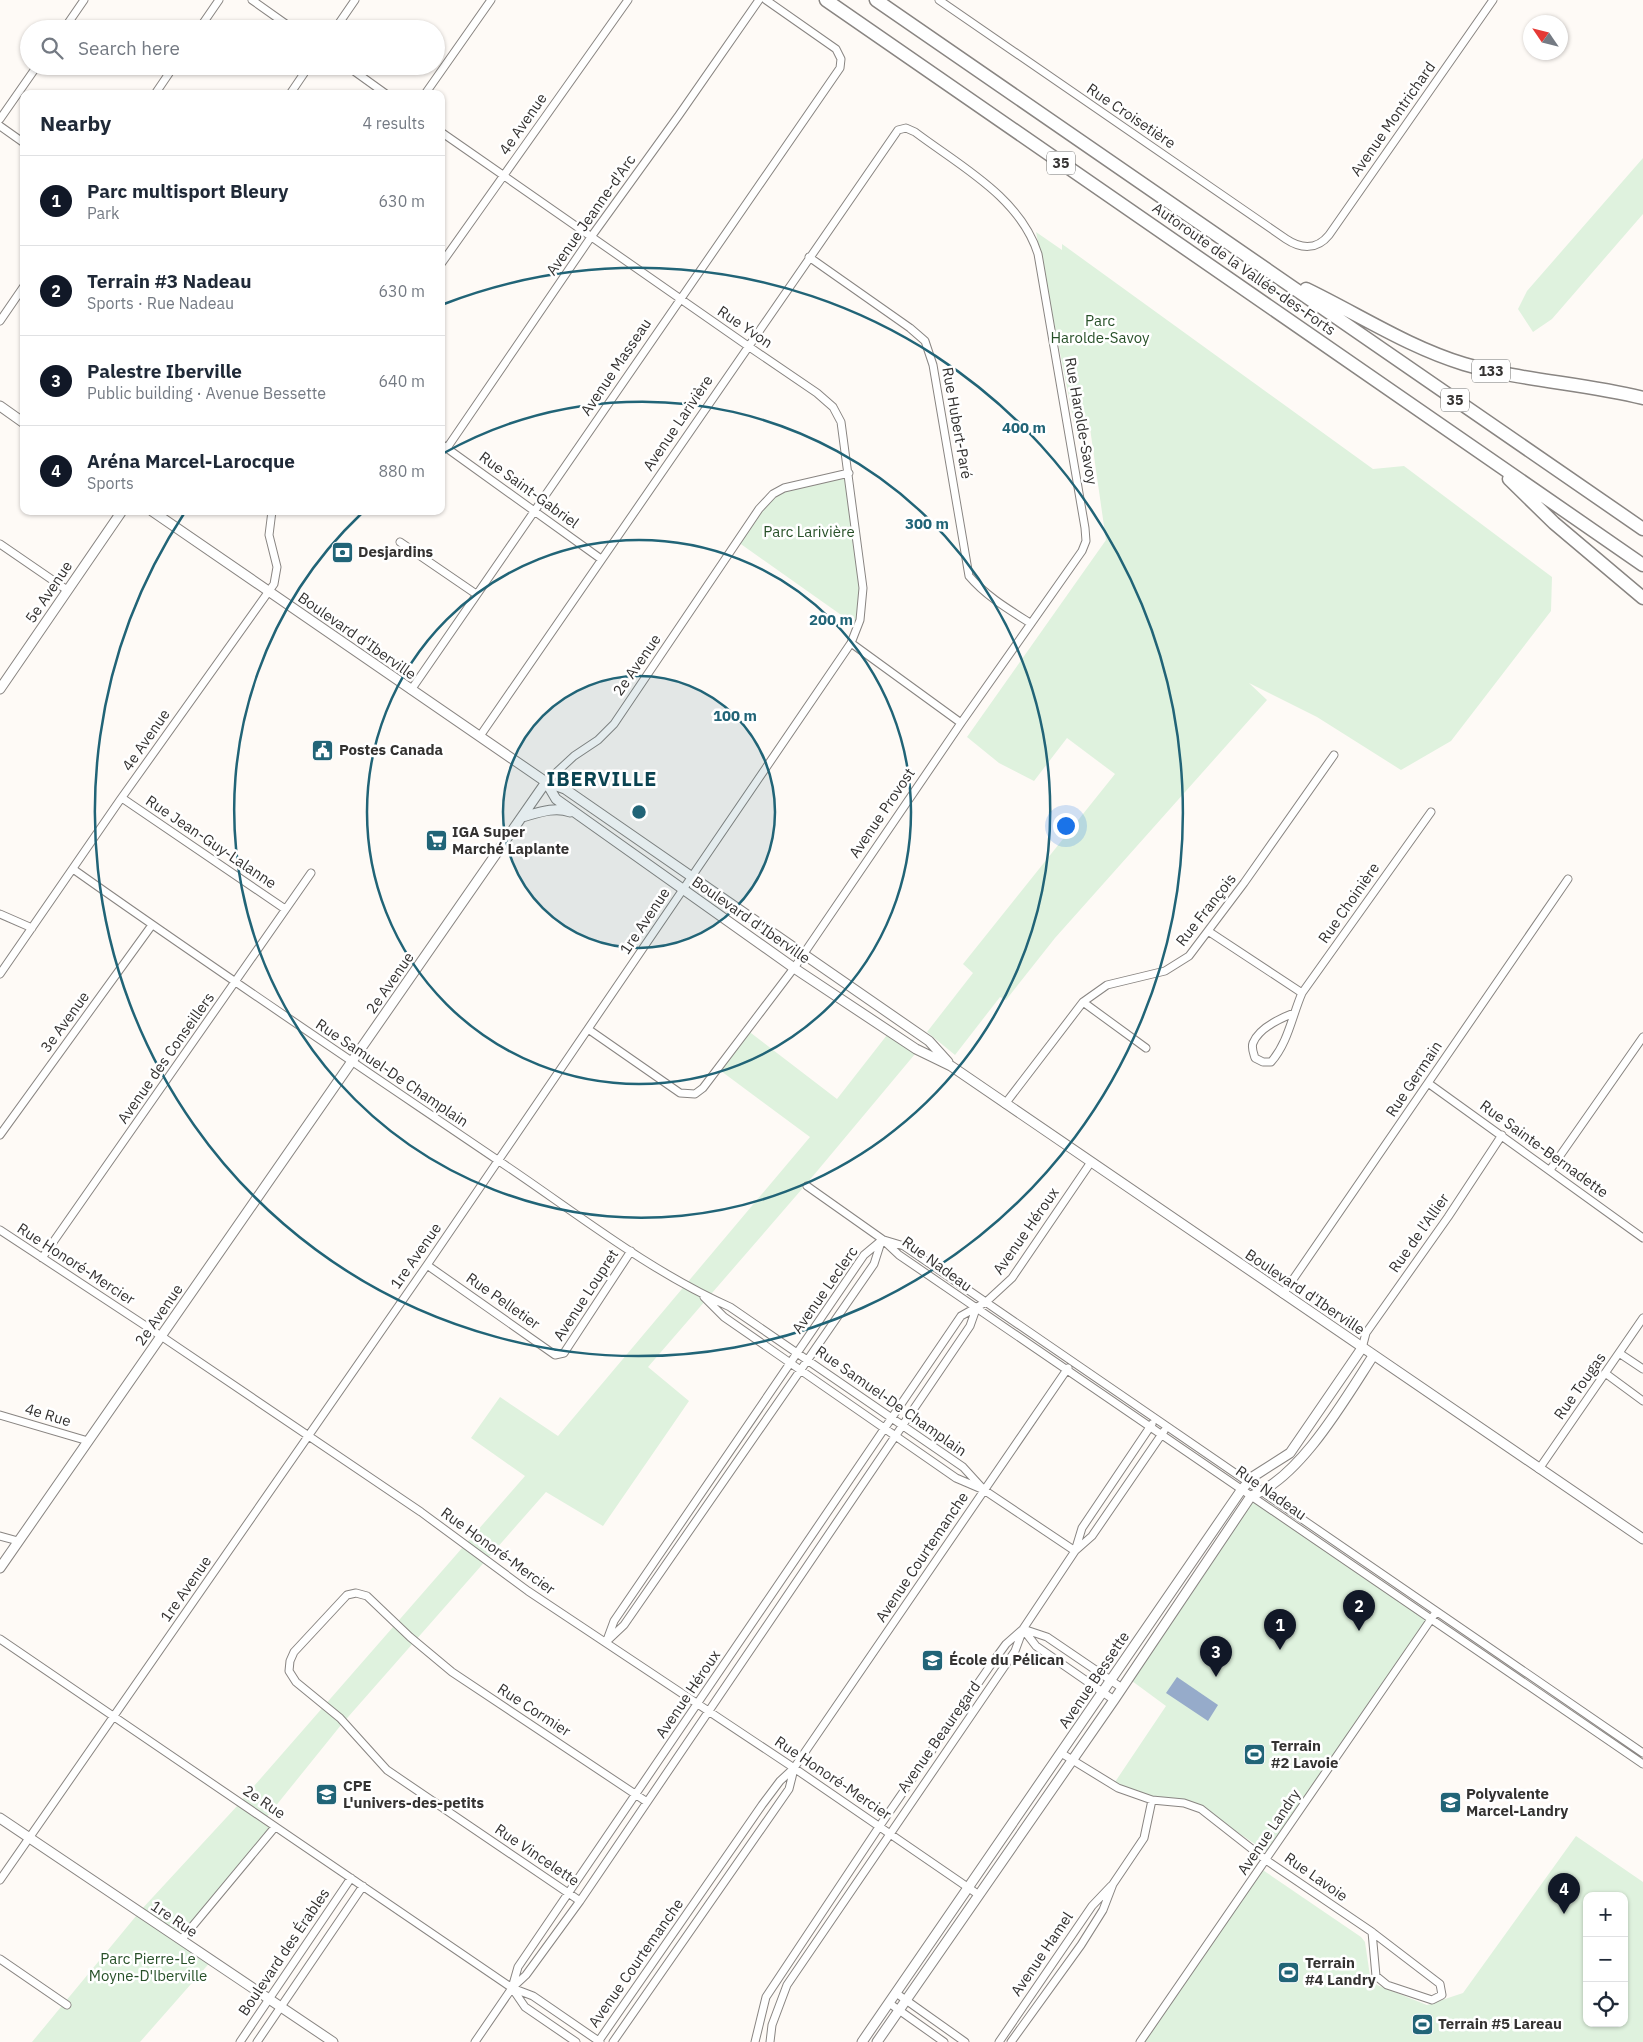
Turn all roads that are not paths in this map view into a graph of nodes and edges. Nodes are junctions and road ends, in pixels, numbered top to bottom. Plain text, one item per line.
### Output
1 (84, 0) edge
2 (219, 0) edge
3 (252, 0) edge
4 (355, 0) edge
5 (492, 0) edge
6 (628, 0) edge
7 (759, 0) edge
8 (766, 0) edge
9 (826, 0) edge
10 (876, 0) edge
11 (939, 0) edge
12 (1492, 0) edge
13 (70, 20) edge
14 (205, 20) edge
15 (280, 20) edge
16 (341, 20) edge
17 (445, 66) edge
18 (31, 75) edge
19 (168, 75) edge
20 (303, 75) edge
21 (360, 75) edge
22 (439, 75) edge
23 (20, 90) edge
24 (20, 90) edge
25 (158, 90) edge
26 (293, 90) edge
27 (380, 90) edge
28 (428, 90) edge
29 (0, 119) edge
30 (0, 126) edge
31 (903, 128) joint
32 (445, 135) edge
33 (20, 140) edge
34 (503, 176) junction
35 (591, 237) junction
36 (1311, 246) joint
37 (809, 257) junction
38 (445, 258) edge
39 (1268, 270) junction
40 (20, 292) edge
41 (679, 299) junction
42 (0, 321) edge
43 (748, 346) junction
44 (1643, 398) edge
45 (0, 406) edge
46 (20, 420) edge
47 (445, 445) edge
48 (445, 447) edge
49 (1484, 454) junction
50 (849, 473) junction
51 (534, 511) junction
52 (119, 515) edge
53 (158, 515) edge
54 (272, 515) edge
55 (1643, 529) edge
56 (400, 542) dead end
57 (1085, 543) joint
58 (0, 544) edge
59 (601, 559) junction
60 (1643, 565) edge
61 (67, 590) junction
62 (269, 592) junction
63 (476, 594) junction
64 (1643, 598) edge
65 (1030, 623) junction
66 (851, 643) junction
67 (0, 689) edge
68 (411, 690) junction
69 (961, 722) junction
70 (480, 736) junction
71 (1334, 755) dead end
72 (546, 782) junction
73 (122, 798) junction
74 (1431, 812) dead end
75 (578, 815) junction
76 (522, 817) junction
77 (73, 869) junction
78 (311, 873) dead end
79 (692, 876) junction
80 (1568, 879) dead end
81 (683, 889) junction
82 (285, 909) junction
83 (0, 914) edge
84 (152, 925) junction
85 (32, 928) junction
86 (1208, 931) junction
87 (803, 954) junction
88 (794, 968) junction
89 (0, 974) edge
90 (236, 983) junction
91 (1302, 993) junction
92 (1083, 1002) junction
93 (1294, 1013) junction
94 (588, 1029) junction
95 (1643, 1036) edge
96 (1146, 1048) dead end
97 (351, 1063) junction
98 (951, 1066) junction
99 (1428, 1083) junction
100 (1005, 1104) junction
101 (0, 1134) edge
102 (1502, 1136) junction
103 (498, 1160) junction
104 (1090, 1162) junction
105 (1550, 1170) junction
106 (807, 1186) dead end
107 (0, 1230) edge
108 (1643, 1238) edge
109 (882, 1239) junction
110 (631, 1251) junction
111 (42, 1258) junction
112 (427, 1265) junction
113 (700, 1294) junction
114 (1283, 1294) junction
115 (986, 1302) junction
116 (976, 1308) junction
117 (1643, 1318) edge
118 (161, 1336) junction
119 (1362, 1348) junction
120 (564, 1353) joint
121 (797, 1353) junction
122 (1619, 1353) junction
123 (1373, 1356) junction
124 (807, 1360) junction
125 (1072, 1361) junction
126 (790, 1362) junction
127 (1643, 1369) edge
128 (801, 1370) junction
129 (1066, 1370) junction
130 (1605, 1374) junction
131 (1643, 1401) edge
132 (1323, 1406) junction
133 (1336, 1414) junction
134 (0, 1415) edge
135 (891, 1418) junction
136 (1156, 1419) junction
137 (903, 1425) junction
138 (1150, 1426) junction
139 (1167, 1426) junction
140 (884, 1428) junction
141 (742, 1432) junction
142 (1162, 1434) junction
143 (895, 1435) junction
144 (308, 1436) junction
145 (753, 1440) junction
146 (88, 1441) junction
147 (1539, 1469) junction
148 (1245, 1486) junction
149 (984, 1490) junction
150 (1262, 1492) junction
151 (1251, 1496) junction
152 (0, 1536) edge
153 (1643, 1539) edge
154 (18, 1542) junction
155 (1075, 1551) junction
156 (794, 1561) junction
157 (0, 1568) edge
158 (806, 1568) junction
159 (645, 1575) junction
160 (654, 1582) junction
161 (1436, 1612) junction
162 (1431, 1620) junction
163 (1023, 1629) junction
164 (1475, 1638) junction
165 (0, 1639) edge
166 (606, 1642) junction
167 (1469, 1646) junction
168 (1110, 1680) junction
169 (1122, 1688) junction
170 (1103, 1691) junction
171 (1561, 1696) junction
172 (1114, 1700) junction
173 (698, 1704) junction
174 (1555, 1704) junction
175 (708, 1711) junction
176 (114, 1717) junction
177 (340, 1718) joint
178 (1627, 1741) junction
179 (1622, 1749) junction
180 (1643, 1752) edge
181 (1061, 1753) junction
182 (1072, 1760) junction
183 (1643, 1764) edge
184 (794, 1768) junction
185 (637, 1794) junction
186 (1152, 1800) junction
187 (647, 1802) junction
188 (0, 1818) edge
189 (275, 1827) junction
190 (879, 1827) junction
191 (889, 1834) junction
192 (29, 1837) junction
193 (604, 1842) junction
194 (615, 1849) junction
195 (1266, 1860) junction
196 (351, 1878) junction
197 (0, 1880) edge
198 (1113, 1884) junction
199 (363, 1886) junction
200 (968, 1888) junction
201 (569, 1893) junction
202 (979, 1895) junction
203 (697, 1899) junction
204 (580, 1901) junction
205 (708, 1906) junction
206 (1372, 1932) junction
207 (181, 1940) junction
208 (798, 1949) junction
209 (806, 1956) junction
210 (0, 1959) edge
211 (512, 1988) junction
212 (896, 1993) junction
213 (269, 1999) junction
214 (906, 2000) junction
215 (889, 2003) junction
216 (67, 2005) dead end
217 (281, 2007) junction
218 (898, 2010) junction
219 (240, 2042) edge
220 (257, 2042) edge
221 (333, 2042) edge
222 (475, 2042) edge
223 (576, 2042) edge
224 (599, 2042) edge
225 (613, 2042) edge
226 (756, 2042) edge
227 (770, 2042) edge
228 (862, 2042) edge
229 (877, 2042) edge
230 (944, 2042) edge
231 (965, 2042) edge
232 (999, 2042) edge
233 (1011, 2042) edge
234 (1140, 2042) edge

1 - 13 street
2 - 14 street
3 - 15 street
4 - 16 street
5 - 17 street
6 - 34 street, 4e Avenue
7 - 35 street, Avenue Jeanne-d'Arc
8 - 41 street, Avenue Masseau
9 - 49 highway, Autoroute de la Vallée-des-Forts / 35
10 - 39 highway, Autoroute de la Vallée-des-Forts / 35
11 - 36 street, Rue Croisetière
12 - 36 street, Avenue Montrichard
18 - 24 street
19 - 25 street
20 - 26 street
21 - 27 street
22 - 28 street
23 - 29 street
30 - 33 street
31 - 37 street, Avenue Larivière
31 - 57 street, Rue Harolde-Savoy
32 - 34 street, Rue Yvon
34 - 35 street, Rue Yvon
34 - 38 street, 4e Avenue
35 - 41 street, Rue Yvon
35 - 47 street, Avenue Jeanne-d'Arc
37 - 43 street, Avenue Larivière
37 - 65 street, Rue Hubert-Paré
39 - 44 highway, 133
39 - 55 highway, Autoroute de la Vallée-des-Forts / 35
40 - 42 street
41 - 43 street, Rue Yvon
41 - 51 street, Avenue Masseau
43 - 50 street, Rue Yvon
43 - 59 street, Avenue Larivière
45 - 46 street
48 - 51 street, Rue Saint-Gabriel
49 - 60 highway, Autoroute de la Vallée-des-Forts / 35
49 - 64 highway
50 - 66 street, Rue Yvon
50 - 72 street, 2e Avenue
51 - 59 street, Rue Saint-Gabriel
51 - 63 street, Avenue Masseau
52 - 61 street, 5e Avenue
53 - 62 street, Boulevard d'Iberville
54 - 62 street, 4e Avenue
56 - 63 street
57 - 65 street, Avenue Provost
58 - 61 street
59 - 70 street, Avenue Larivière
61 - 67 street, 5e Avenue
62 - 68 street, Boulevard d'Iberville
62 - 73 street, 4e Avenue
63 - 68 street, Avenue Masseau
65 - 69 street, Avenue Provost
66 - 69 street
66 - 79 street, 1re Avenue
68 - 70 street, Boulevard d'Iberville
69 - 87 street, Avenue Provost
70 - 72 street, Boulevard d'Iberville
71 - 86 street, Rue François
72 - 75 street, Boulevard d'Iberville
72 - 76 street, 2e Avenue
72 - 79 street, Boulevard d'Iberville
73 - 77 street, 4e Avenue
73 - 82 street, Rue Jean-Guy-Lalanne
74 - 91 street, Rue Choinière
75 - 76 street
75 - 81 street, Boulevard d'Iberville
76 - 97 street, 2e Avenue
77 - 84 street, Rue Samuel-De Champlain
77 - 85 street, 4e Avenue
78 - 82 street, Avenue des Conseillers
79 - 81 street, 1re Avenue
79 - 87 street, Boulevard d'Iberville
80 - 99 street, Rue Germain
81 - 88 street, Boulevard d'Iberville
81 - 94 street, 1re Avenue
82 - 90 street, Avenue des Conseillers
83 - 85 street
84 - 90 street, Rue Samuel-De Champlain
84 - 101 street, 3e Avenue
85 - 89 street, 4e Avenue
86 - 91 street
86 - 92 street, Rue François
87 - 88 street, Avenue Provost
87 - 98 street, Boulevard d'Iberville
88 - 94 street, Avenue Provost
88 - 98 street, Boulevard d'Iberville
90 - 97 street, Rue Samuel-De Champlain
90 - 111 street, Avenue des Conseillers
91 - 93 street, Rue Choinière
92 - 96 street
92 - 100 street, Rue François
93 - 93 street, Rue Choinière
94 - 103 street, 1re Avenue
95 - 105 street
97 - 103 street, Rue Samuel-De Champlain
97 - 118 street, 2e Avenue
98 - 100 street, Boulevard d'Iberville
99 - 102 street, Rue Sainte-Bernadette
99 - 114 street, Rue Germain
100 - 104 street, Boulevard d'Iberville
102 - 105 street, Rue Sainte-Bernadette
102 - 119 street, Rue de l'Allier
103 - 110 street, Rue Samuel-De Champlain
103 - 112 street, 1re Avenue
104 - 114 street, Boulevard d'Iberville
104 - 115 street, Avenue Héroux
105 - 108 street, Rue Sainte-Bernadette
106 - 109 street
107 - 111 street, Rue Honoré-Mercier
109 - 115 street, Rue Nadeau
109 - 116 street, Rue Nadeau
109 - 121 street, Avenue Leclerc
109 - 124 street, Avenue Leclerc
110 - 113 street, Rue Samuel-De Champlain
110 - 120 street, Avenue Loupret
111 - 118 street, Rue Honoré-Mercier
112 - 120 street, Rue Pelletier
112 - 144 street, 1re Avenue
113 - 121 street, Rue Samuel-De Champlain
113 - 126 street, Rue Samuel-De Champlain
114 - 119 street, Boulevard d'Iberville
115 - 116 street, Avenue Héroux
115 - 125 street, Rue Nadeau
116 - 129 street, Rue Nadeau
116 - 135 street, Avenue Héroux
116 - 137 street, Avenue Héroux
117 - 122 street, Rue Tougas
118 - 144 street, Rue Honoré-Mercier
118 - 146 street, 2e Avenue
119 - 123 street, Boulevard d'Iberville
119 - 132 street, Avenue Bessette
121 - 124 street, Rue Samuel-De Champlain
121 - 126 street, Avenue Leclerc
122 - 127 street
122 - 130 street, Rue Tougas
123 - 133 street
123 - 147 street, Boulevard d'Iberville
124 - 128 street, Avenue Leclerc
124 - 135 street, Rue Samuel-De Champlain
125 - 129 street, Avenue Courtemanche
125 - 136 street, Rue Nadeau
126 - 128 street, Rue Samuel-De Champlain
126 - 141 street, Avenue Leclerc
128 - 140 street, Rue Samuel-De Champlain
128 - 145 street, Avenue Leclerc
129 - 138 street, Rue Nadeau
129 - 149 street, Avenue Courtemanche
130 - 131 street
130 - 147 street, Rue Tougas
132 - 133 street
132 - 148 street, Avenue Bessette
133 - 150 street
134 - 146 street, 4e Rue
135 - 137 street, Rue Samuel-De Champlain
135 - 140 street, Avenue Héroux
136 - 138 street, Avenue Beauregard
136 - 139 street, Rue Nadeau
137 - 143 street, Avenue Héroux
137 - 149 street, Rue Samuel-De Champlain
138 - 142 street, Rue Nadeau
138 - 155 street, Avenue Beauregard
139 - 142 street, Avenue Beauregard
139 - 148 street, Rue Nadeau
140 - 143 street, Rue Samuel-De Champlain
140 - 156 street, Avenue Héroux
141 - 145 street
141 - 159 street, Avenue Leclerc
142 - 148 street, Rue Nadeau
142 - 155 street, Avenue Beauregard
143 - 149 street, Rue Samuel-De Champlain
143 - 158 street, Avenue Héroux
144 - 166 street, Rue Honoré-Mercier
144 - 176 street, 1re Avenue
145 - 160 street, Avenue Leclerc
146 - 154 street, 2e Avenue
147 - 153 street, Boulevard d'Iberville
148 - 150 street, Rue Nadeau
148 - 151 street, Rue Nadeau
148 - 168 street, Avenue Bessette
149 - 155 street, Rue Samuel-De Champlain
149 - 184 street, Avenue Courtemanche
150 - 151 street
150 - 161 street, Rue Nadeau
151 - 162 street, Rue Nadeau
151 - 169 street, Avenue Bessette
152 - 154 street
154 - 157 street, 2e Avenue
155 - 163 street, Avenue Beauregard
156 - 158 street
156 - 173 street, Avenue Héroux
158 - 175 street, Avenue Héroux
159 - 160 street
159 - 166 street, Avenue Leclerc
160 - 166 street, Avenue Leclerc
161 - 162 street, Avenue Landry
161 - 164 street, Rue Nadeau
162 - 167 street, Rue Nadeau
162 - 195 street, Avenue Landry
163 - 168 street
163 - 170 street
163 - 190 street, Avenue Beauregard
163 - 191 street, Avenue Beauregard
164 - 167 street
164 - 171 street, Rue Nadeau
165 - 176 street, 2e Rue
166 - 173 street, Rue Honoré-Mercier
167 - 174 street, Rue Nadeau
168 - 169 street
168 - 170 street, Avenue Bessette
169 - 172 street, Avenue Bessette
170 - 172 street
170 - 181 street, Avenue Bessette
171 - 174 street
171 - 178 street, Rue Nadeau
172 - 182 street, Avenue Bessette
173 - 175 street, Rue Honoré-Mercier
173 - 185 street, Avenue Héroux
174 - 179 street, Rue Nadeau
175 - 184 street, Rue Honoré-Mercier
175 - 187 street, Avenue Héroux
176 - 189 street, 2e Rue
176 - 192 street, 1re Avenue
177 - 185 street, Rue Cormier
177 - 201 street, Rue Vincelette
178 - 179 street
178 - 180 street, Rue Nadeau
179 - 183 street, Rue Nadeau
181 - 182 street, Rue Lavoie
181 - 200 street, Avenue Bessette
182 - 186 street, Rue Lavoie
182 - 202 street, Avenue Bessette
184 - 190 street, Rue Honoré-Mercier
184 - 203 street, Avenue Courtemanche
184 - 205 street, Avenue Courtemanche
185 - 187 street, Rue Cormier
185 - 193 street, Avenue Héroux
186 - 195 street, Rue Lavoie
186 - 198 street, Avenue Hamel
187 - 194 street, Avenue Héroux
188 - 192 street, 1re Rue
189 - 196 street, 2e Rue
189 - 207 street
190 - 191 street, Rue Honoré-Mercier
190 - 208 street, Avenue Beauregard
191 - 200 street, Rue Honoré-Mercier
191 - 209 street, Avenue Beauregard
192 - 197 street, 1re Avenue
192 - 207 street, 1re Rue
193 - 194 street
193 - 201 street, Avenue Héroux
194 - 204 street, Avenue Héroux
195 - 206 street, Rue Lavoie
195 - 234 street, Avenue Landry
196 - 199 street, 2e Rue
196 - 213 street, Boulevard des Érables
198 - 232 street, Avenue Hamel
198 - 233 street, Avenue Hamel
199 - 211 street, 2e Rue
199 - 217 street, Boulevard des Érables
200 - 202 street, Rue Honoré-Mercier
200 - 212 street, Avenue Bessette
201 - 204 street, Rue Vincelette
201 - 211 street, Avenue Héroux
202 - 214 street, Avenue Bessette
203 - 205 street, Avenue Courtemanche
203 - 224 street, Avenue Courtemanche
204 - 211 street, Avenue Héroux
205 - 225 street, Avenue Courtemanche
206 - 206 street, Rue Lavoie
207 - 213 street, 1re Rue
208 - 209 street
208 - 226 street, Avenue Beauregard
209 - 227 street, Avenue Beauregard
210 - 216 street
211 - 222 street, Avenue Héroux
211 - 223 street, 2e Rue
211 - 224 street, 2e Rue
212 - 214 street
212 - 215 street, Avenue Bessette
213 - 217 street, 1re Rue
213 - 219 street, Boulevard des Érables
214 - 218 street, Avenue Bessette
214 - 231 street
215 - 218 street
215 - 228 street, Avenue Bessette
217 - 220 street, Boulevard des Érables
217 - 221 street, 1re Rue
218 - 229 street, Avenue Bessette
218 - 230 street

